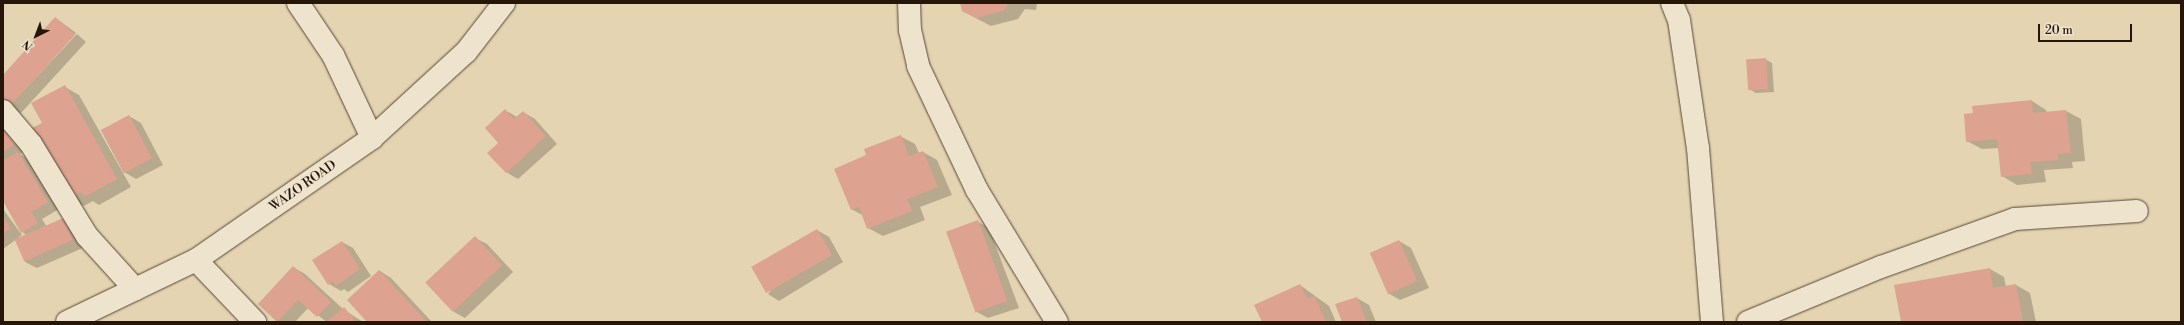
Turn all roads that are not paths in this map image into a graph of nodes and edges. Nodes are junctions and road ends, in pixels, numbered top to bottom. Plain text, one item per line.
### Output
1 (298, 3) edge
2 (504, 3) edge
3 (909, 3) edge
4 (1672, 3) edge
5 (3, 111) edge
6 (372, 138) junction
7 (2137, 211) dead end
8 (196, 260) junction
9 (135, 289) junction
10 (67, 322) edge
11 (255, 322) edge
12 (1057, 322) edge
13 (1712, 322) edge
14 (1748, 322) edge

1 - 6 street
2 - 6 street, WAZO ROAD
3 - 12 street
4 - 13 street
5 - 9 street
6 - 8 street, WAZO ROAD
7 - 14 street
8 - 9 street, WAZO ROAD
8 - 11 street
9 - 10 street, WAZO ROAD

